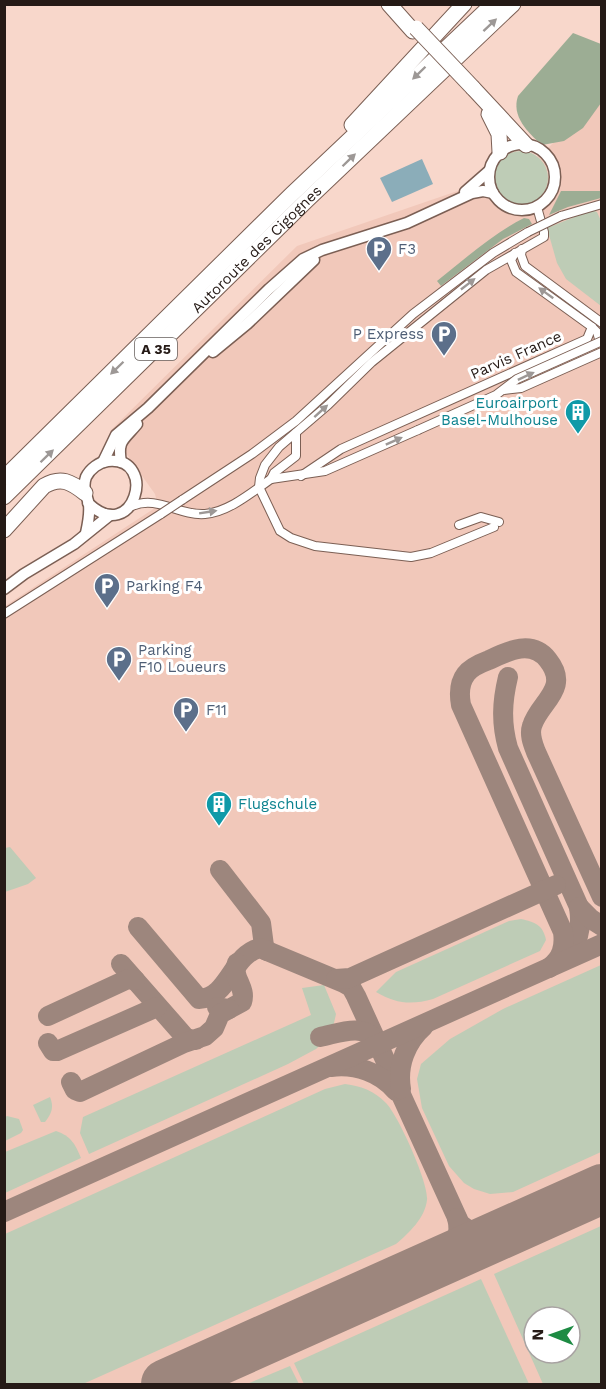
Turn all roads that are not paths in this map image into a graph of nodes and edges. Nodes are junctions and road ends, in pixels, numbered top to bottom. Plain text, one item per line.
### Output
1 (389, 4) edge
2 (398, 4) edge
3 (464, 4) edge
4 (492, 4) edge
5 (513, 4) edge
6 (414, 30) junction
7 (471, 89) junction
8 (526, 145) junction
9 (500, 152) junction
10 (489, 171) junction
11 (493, 193) junction
12 (292, 194) junction
13 (455, 199) junction
14 (602, 204) edge
15 (537, 207) junction
16 (340, 245) junction
17 (518, 251) junction
18 (269, 289) junction
19 (266, 306) junction
20 (602, 323) edge
21 (592, 327) junction
22 (600, 340) edge
23 (602, 352) edge
24 (188, 369) junction
25 (502, 390) junction
26 (148, 408) junction
27 (412, 417) junction
28 (422, 422) dead end
29 (296, 434) junction
30 (103, 462) junction
31 (121, 462) junction
32 (301, 476) junction
33 (4, 478) edge
34 (271, 479) junction
35 (259, 487) junction
36 (4, 497) edge
37 (87, 498) junction
38 (132, 506) junction
39 (110, 514) junction
40 (459, 525) dead end
41 (4, 530) edge
42 (86, 533) junction
43 (4, 589) edge
44 (4, 614) edge

1 - 6 highway
2 - 6 highway
3 - 12 highway
4 -> 12 highway, Autoroute des Cigognes / A 35
36 -> 5 highway, Autoroute des Cigognes / A 35
6 - 7 highway, bridge
7 - 8 highway
7 - 9 highway
8 - 9 street
8 - 15 street
9 - 10 street
10 - 11 street
10 - 13 street
11 - 13 street
11 - 15 street
12 -> 33 highway, Autoroute des Cigognes / A 35
13 - 16 street
14 - 44 street, bridge
15 - 17 street
16 - 18 street
16 - 19 street
17 - 20 street
21 -> 17 street
29 -> 17 street
18 - 19 street
18 - 24 street
19 - 24 street
21 - 22 street
21 - 27 street, Parvis France
25 -> 22 street, bridge
23 - 25 street, bridge
24 - 26 street
32 -> 25 street, bridge
26 - 30 street
26 - 31 street
27 - 28 street
27 - 32 street, Parvis France
29 - 34 street
29 - 35 street
30 - 31 street
30 - 37 street
31 - 38 street
32 - 34 street
34 - 35 street
38 -> 35 street
35 - 40 street
37 - 39 street
37 - 41 highway
37 - 42 street
38 - 39 street
39 - 42 street
42 - 43 street

